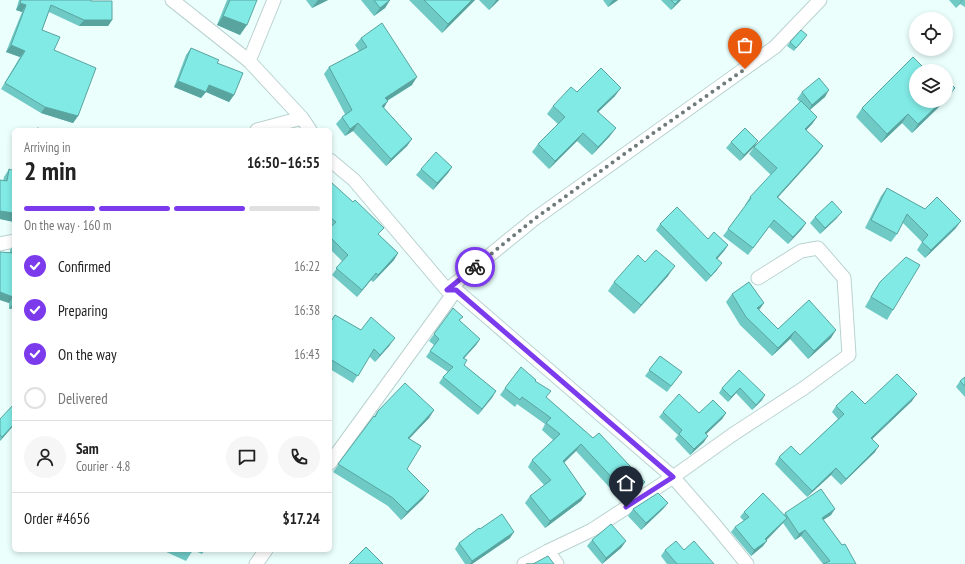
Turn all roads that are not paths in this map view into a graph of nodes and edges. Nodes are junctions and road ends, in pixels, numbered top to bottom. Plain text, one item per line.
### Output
1 (172, 0) edge
2 (274, 0) edge
3 (820, 0) edge
4 (249, 61) junction
5 (302, 118) junction
6 (264, 128) edge
7 (309, 128) edge
8 (332, 162) edge
9 (12, 241) edge
10 (0, 244) edge
11 (758, 278) dead end
12 (452, 290) junction
13 (332, 460) edge
14 (673, 477) junction
15 (548, 551) junction
16 (265, 552) edge
17 (256, 564) edge
18 (524, 564) edge
19 (556, 564) edge
20 (747, 564) edge

1 - 4 street
2 - 4 street
3 - 12 street
4 - 5 street
5 - 6 street
5 - 7 street
8 - 12 street
9 - 10 street
11 - 14 street
12 - 13 street
12 - 14 street
14 - 15 street
14 - 20 street
15 - 18 street
15 - 19 street
16 - 17 street

